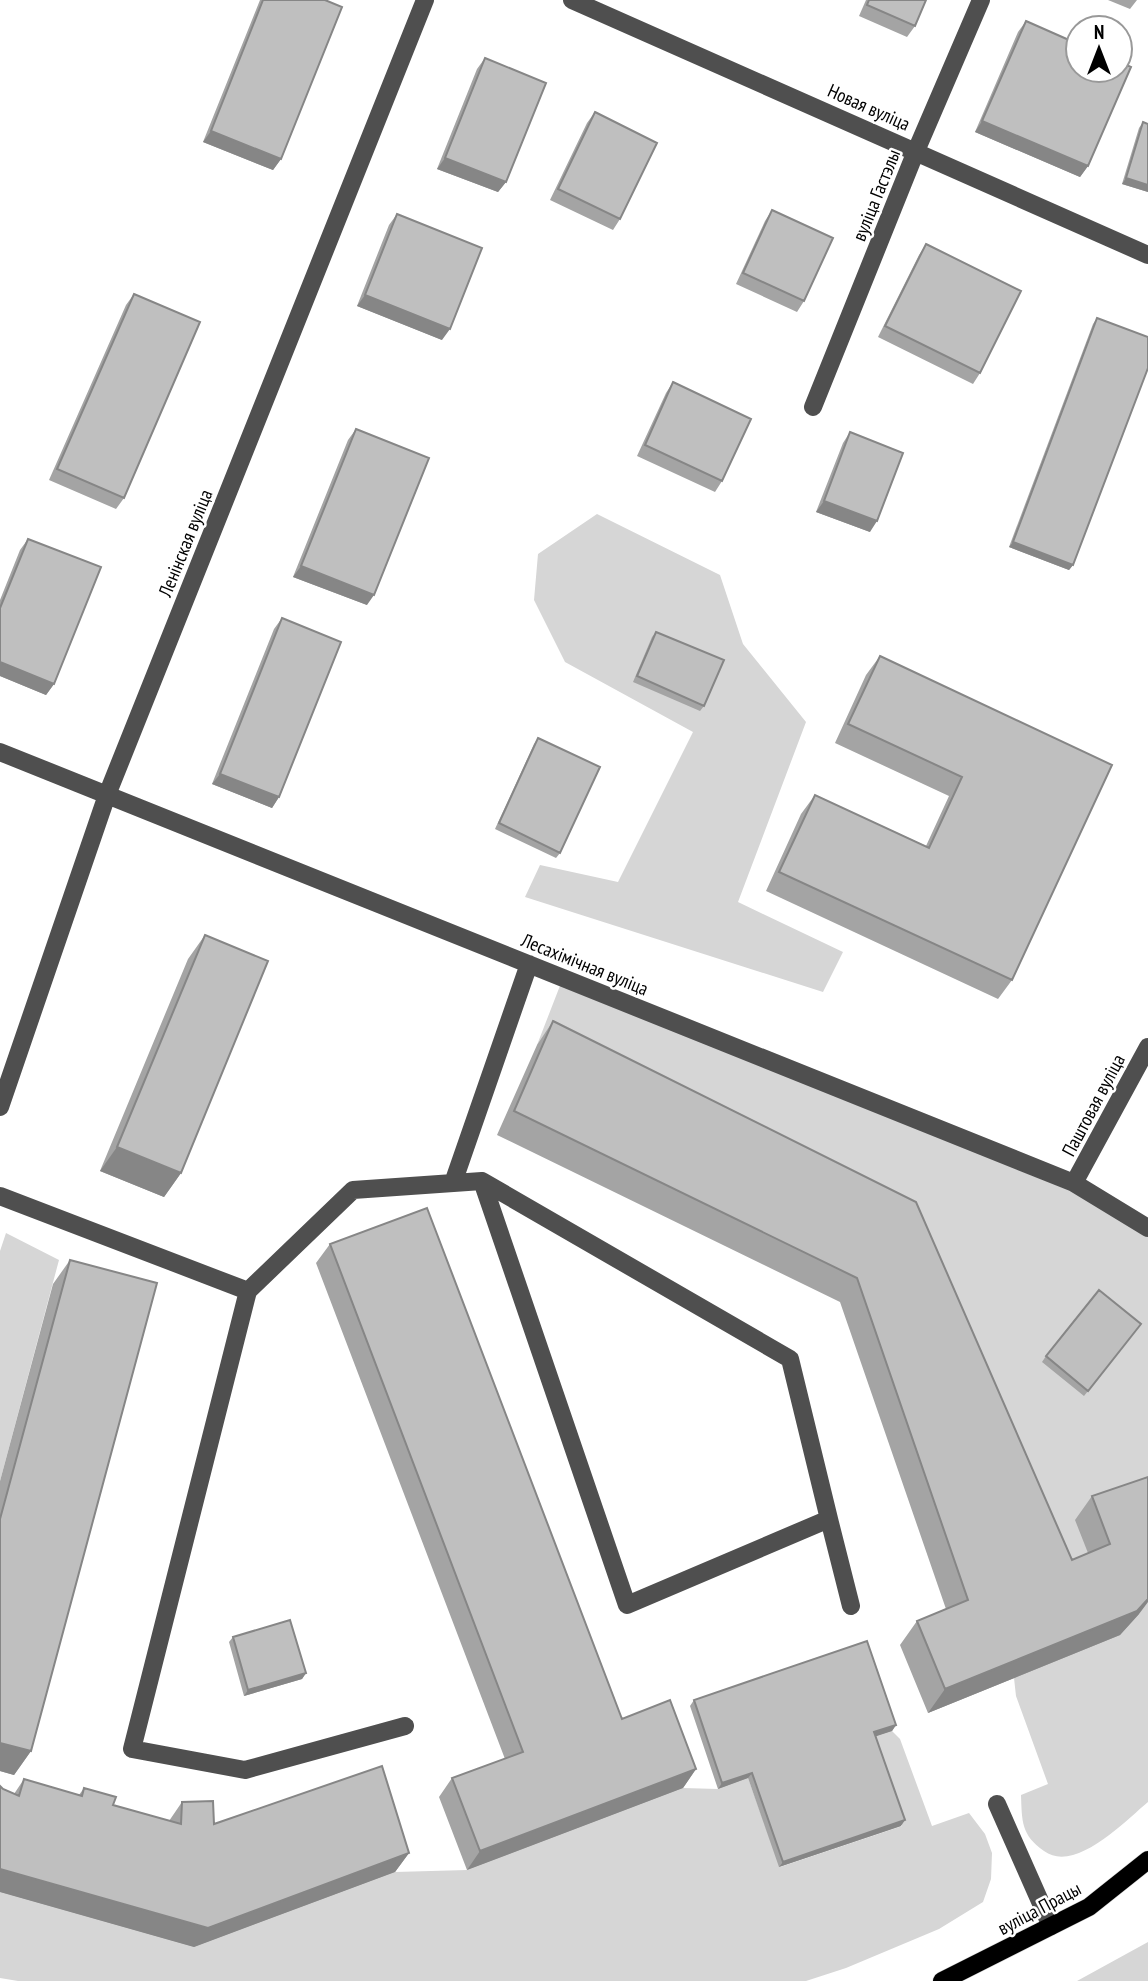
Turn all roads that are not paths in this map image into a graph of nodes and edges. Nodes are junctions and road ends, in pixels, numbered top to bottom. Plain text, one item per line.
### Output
1 (425, 0) edge
2 (572, 0) edge
3 (981, 0) edge
4 (916, 151) junction
5 (1148, 255) edge
6 (813, 407) dead end
7 (0, 752) edge
8 (107, 795) junction
9 (529, 964) junction
10 (1148, 1047) edge
11 (0, 1107) edge
12 (482, 1181) junction
13 (453, 1183) junction
14 (1074, 1183) junction
15 (0, 1196) edge
16 (1148, 1228) edge
17 (248, 1291) junction
18 (829, 1519) junction
19 (851, 1606) dead end
20 (405, 1726) dead end
21 (997, 1804) dead end
22 (1148, 1860) edge
23 (1051, 1926) junction
24 (942, 1981) edge

1 - 8 street, Ленінская вуліца
2 - 4 street, Новая вуліца
3 - 4 street, вуліца Гастэлы
4 - 5 street, Новая вуліца
4 - 6 street, вуліца Гастэлы
7 - 8 street, Лесахімічная вуліца
8 - 9 street, Лесахімічная вуліца
8 - 11 street, Ленінская вуліца
9 - 13 street
9 - 14 street, Лесахімічная вуліца
10 - 14 street, Паштовая вуліца
12 - 13 street
12 - 18 street
12 - 18 street
13 - 17 street
14 - 16 street, Лесахімічная вуліца
15 - 17 street
17 - 20 street
18 - 19 street
21 - 23 street
22 - 23 main road, вуліца Працы
23 - 24 main road, вуліца Працы

